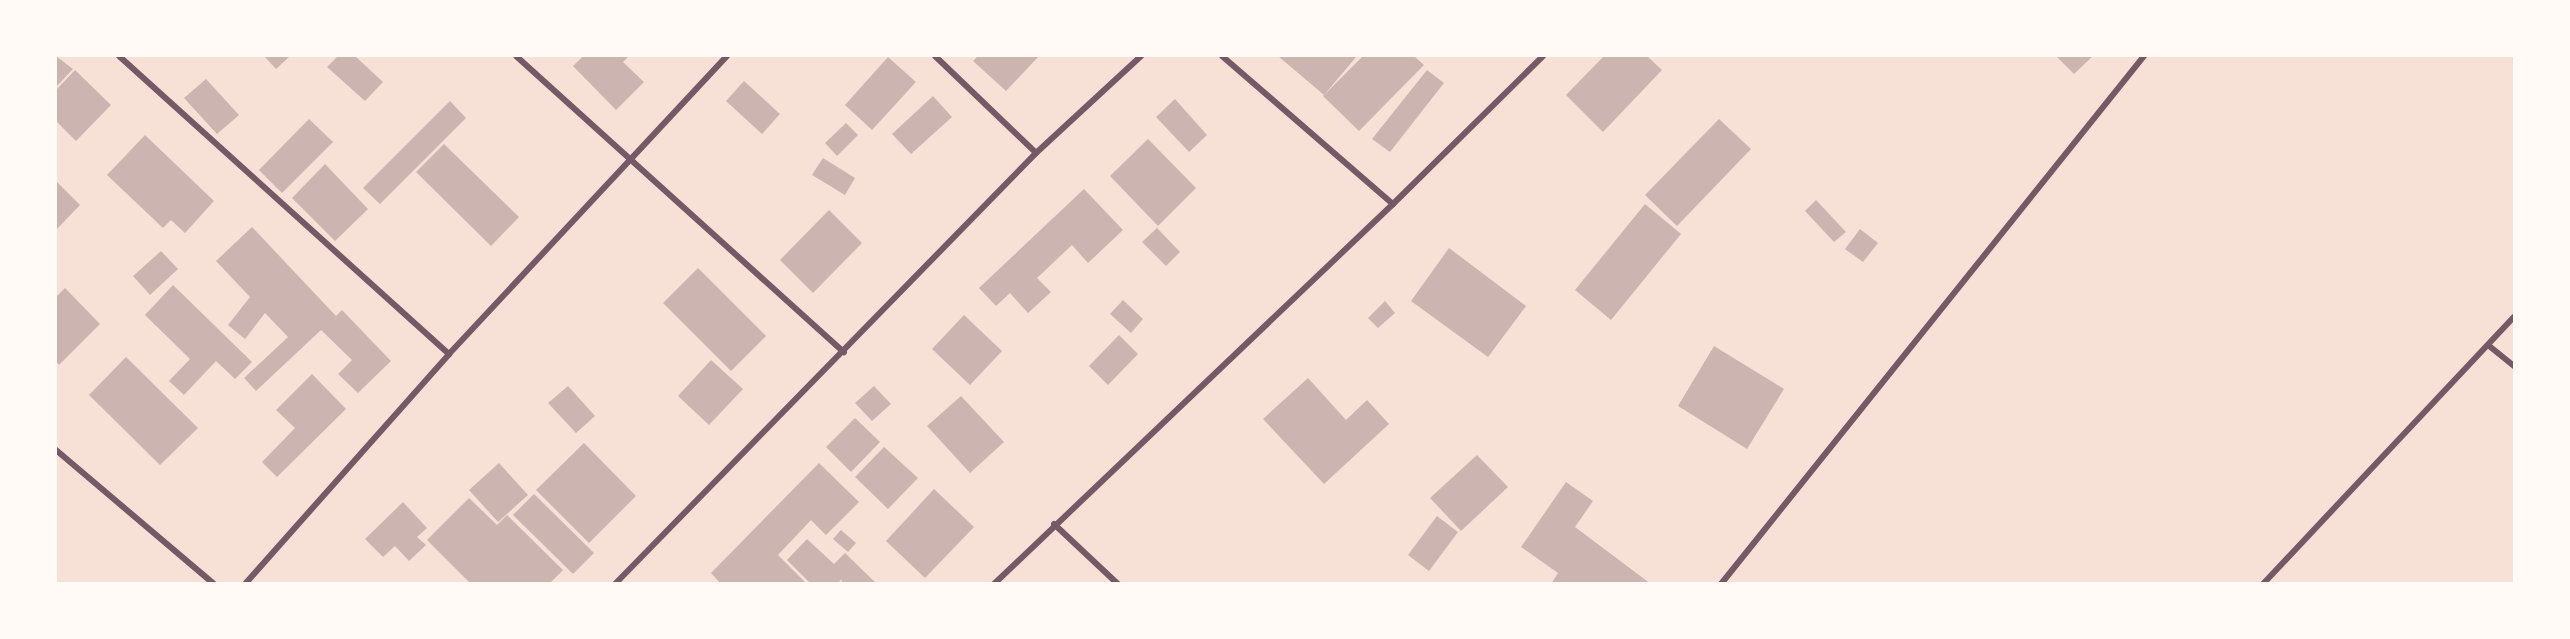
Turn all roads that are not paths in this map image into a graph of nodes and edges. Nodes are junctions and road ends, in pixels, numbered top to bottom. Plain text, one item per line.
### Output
1 (119, 56) edge
2 (516, 56) edge
3 (727, 56) edge
4 (935, 56) edge
5 (1141, 56) edge
6 (1221, 56) edge
7 (1543, 56) edge
8 (2144, 56) edge
9 (1036, 153) junction
10 (631, 160) junction
11 (1393, 204) junction
12 (2514, 317) edge
13 (2488, 345) junction
14 (844, 352) junction
15 (449, 354) junction
16 (2514, 366) edge
17 (56, 450) edge
18 (1054, 524) junction
19 (214, 584) edge
20 (244, 584) edge
21 (615, 584) edge
22 (993, 584) edge
23 (1118, 584) edge
24 (1721, 584) edge
25 (2263, 584) edge

1 - 15 street
2 - 10 street
3 - 10 street
4 - 9 street
5 - 9 street
6 - 11 street
7 - 11 street
8 - 24 street
9 - 14 street
10 - 14 street
10 - 15 street
11 - 18 street
12 - 13 street
13 - 16 street
13 - 25 street
14 - 21 street
15 - 20 street
17 - 19 street
18 - 22 street
18 - 23 street

